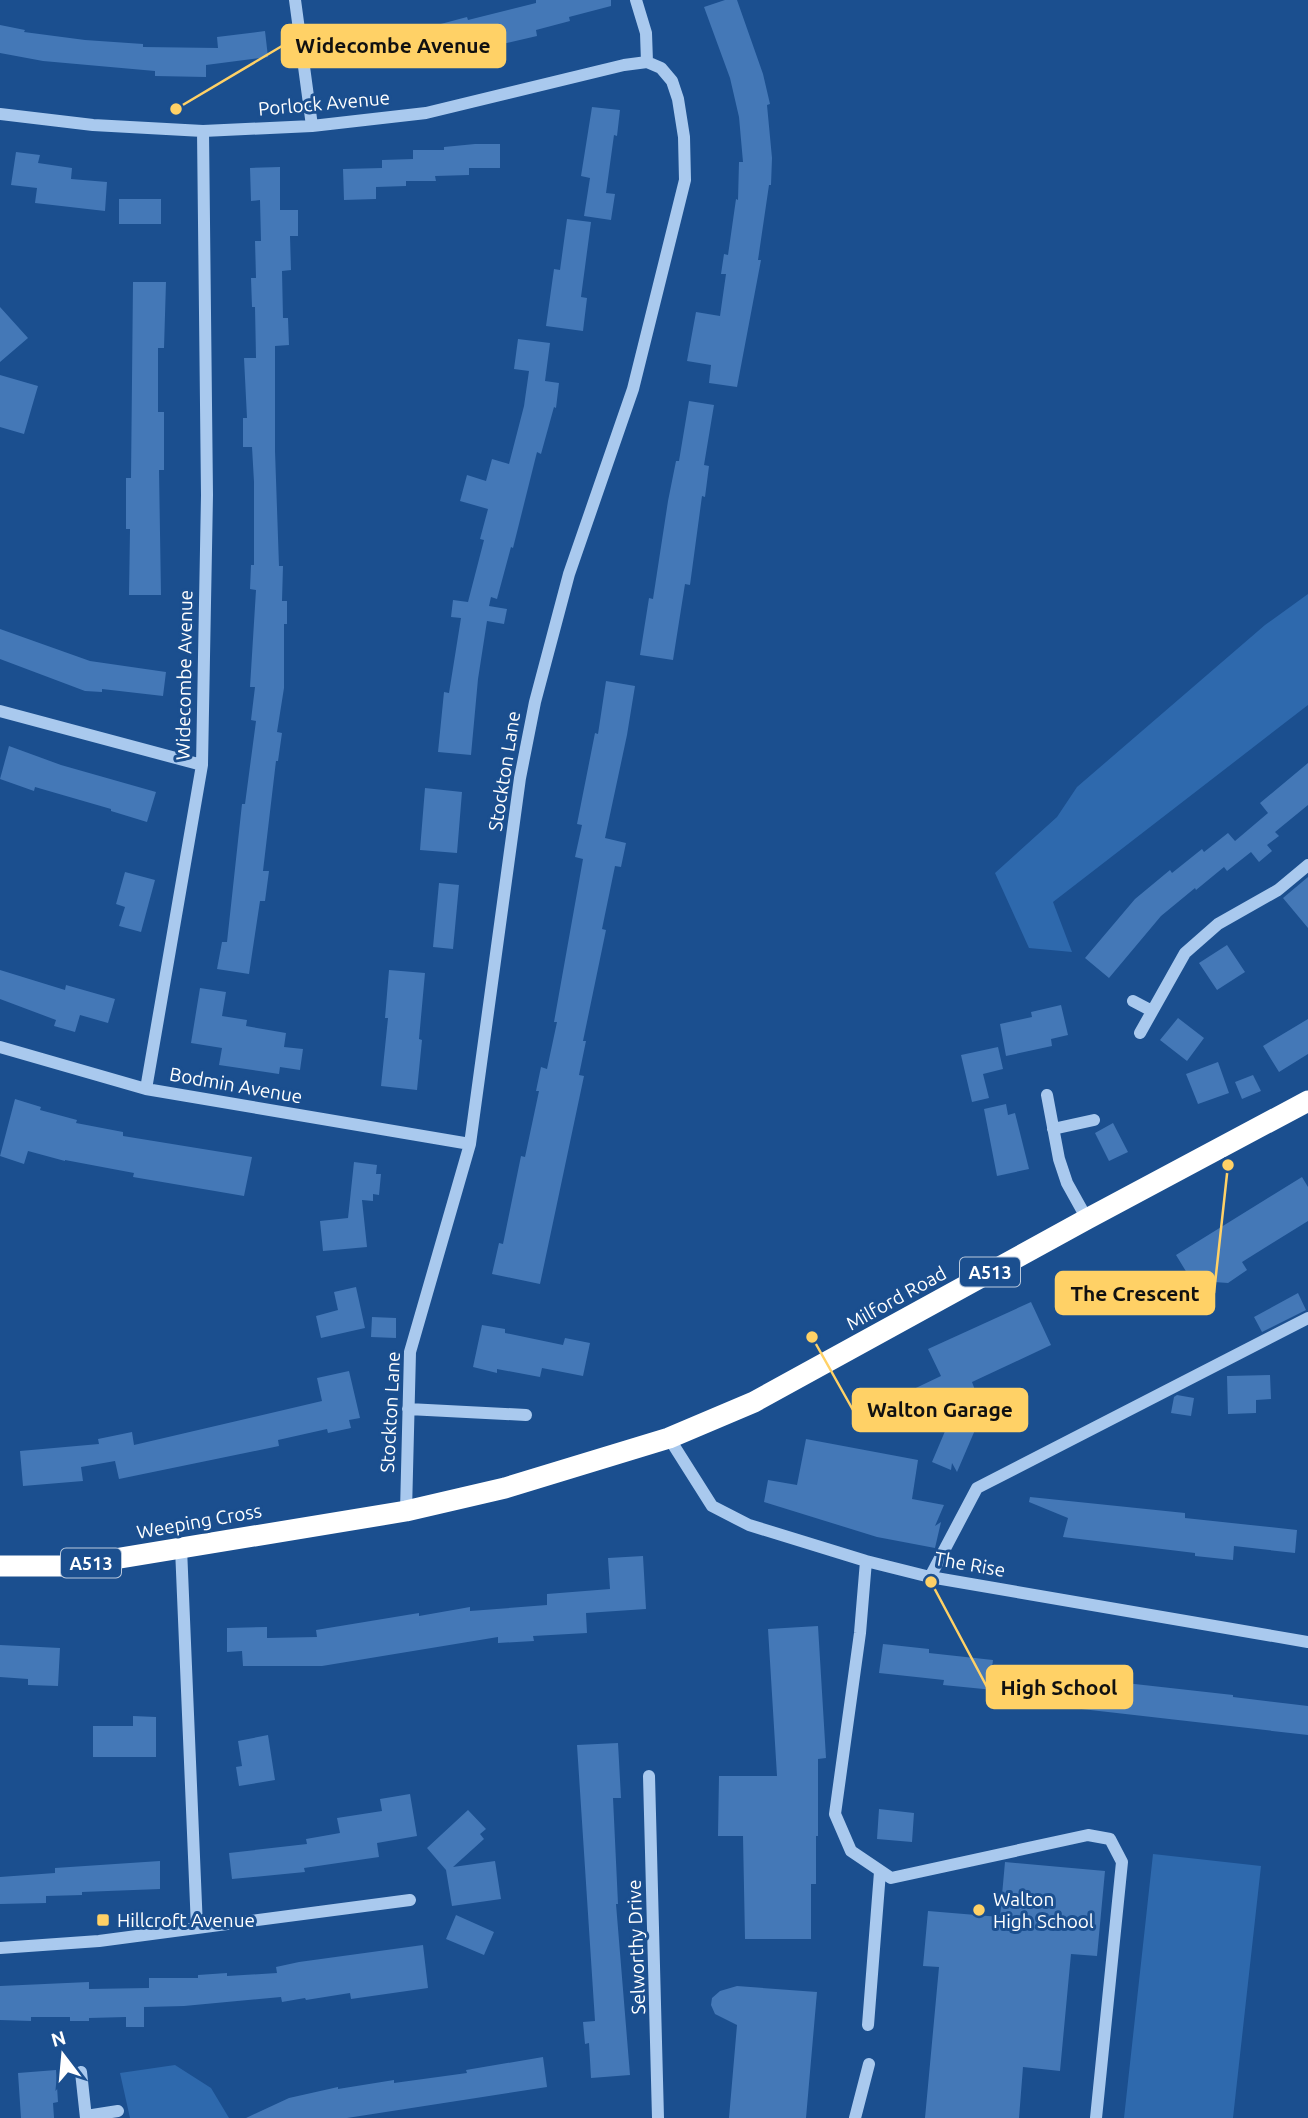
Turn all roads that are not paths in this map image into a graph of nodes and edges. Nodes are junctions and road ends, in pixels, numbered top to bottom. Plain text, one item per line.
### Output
1 (295, 0) edge
2 (636, 0) edge
3 (647, 62) junction
4 (0, 114) edge
5 (312, 126) junction
6 (204, 131) junction
7 (0, 711) edge
8 (202, 765) junction
9 (1308, 865) edge
10 (1133, 1001) dead end
11 (1152, 1011) junction
12 (1140, 1033) dead end
13 (2, 1053) edge
14 (146, 1089) junction
15 (1047, 1095) dead end
16 (1308, 1101) edge
17 (1094, 1120) dead end
18 (1053, 1129) junction
19 (470, 1144) junction
20 (1087, 1219) junction
21 (1308, 1318) edge
22 (408, 1409) junction
23 (526, 1415) dead end
24 (669, 1438) junction
25 (405, 1511) junction
26 (181, 1548) junction
27 (866, 1561) junction
28 (0, 1566) edge
29 (930, 1577) junction
30 (1308, 1643) edge
31 (649, 1776) dead end
32 (880, 1872) junction
33 (410, 1900) dead end
34 (197, 1928) junction
35 (0, 1948) edge
36 (868, 2025) dead end
37 (869, 2064) dead end
38 (81, 2072) dead end
39 (118, 2110) dead end
40 (86, 2117) edge
41 (658, 2118) edge
42 (855, 2118) edge
43 (1096, 2118) edge

1 - 5 street
2 - 3 street
3 - 5 street, Porlock Avenue
3 - 19 street, Stockton Lane
4 - 6 street, Porlock Avenue
5 - 6 street, Porlock Avenue
6 - 8 street, Widecombe Avenue
7 - 8 street
8 - 14 street, Widecombe Avenue
9 - 11 street
10 - 11 street
11 - 12 street
13 - 14 street, Bodmin Avenue
14 - 19 street, Bodmin Avenue
15 - 18 street
16 - 20 highway, Milford Road / A513
17 - 18 street
18 - 20 street
19 - 22 street, Stockton Lane
20 - 24 highway, Milford Road / A513
21 - 29 street
22 - 23 street
22 - 25 street, Stockton Lane
24 - 25 highway, Milford Road / A513
24 - 27 street, The Rise
25 - 26 highway, Weeping Cross / A513
26 - 28 highway, Weeping Cross / A513
26 - 34 street
27 - 29 street, The Rise
27 - 32 street
29 - 30 street, The Rise
31 - 41 street, Selworthy Drive
32 - 36 street
32 - 43 street
33 - 34 street
34 - 35 street
37 - 42 street
38 - 40 street
39 - 40 street

